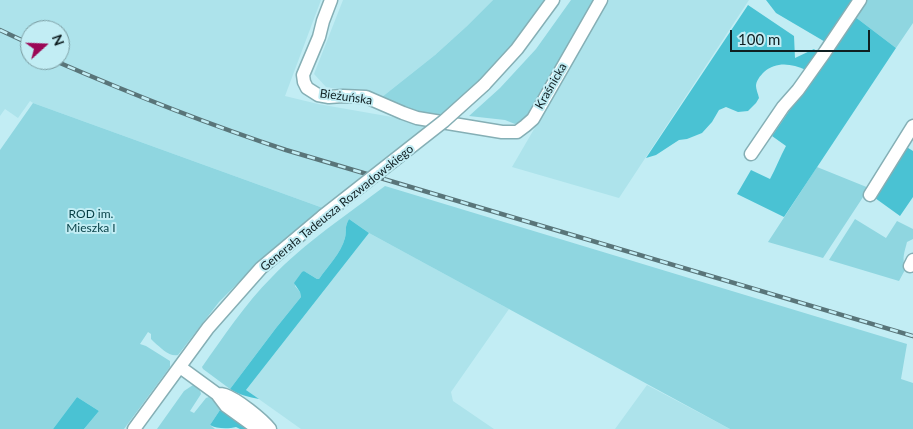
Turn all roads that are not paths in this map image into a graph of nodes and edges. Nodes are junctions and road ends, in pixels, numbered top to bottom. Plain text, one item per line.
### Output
1 (331, 0) edge
2 (553, 0) edge
3 (601, 0) edge
4 (860, 0) edge
5 (913, 126) edge
6 (476, 129) joint
7 (751, 154) dead end
8 (870, 195) dead end
9 (180, 367) junction
10 (217, 394) junction
11 (134, 429) edge
12 (258, 429) edge
13 (270, 429) edge

1 - 6 street, Bieżuńska
2 - 9 street, Generała Tadeusza Rozwadowskiego, bridge
3 - 6 street, Kraśnicka
4 - 7 street
5 - 8 street
9 - 10 street
9 - 11 street, Generała Tadeusza Rozwadowskiego
10 - 12 street
10 - 13 street

